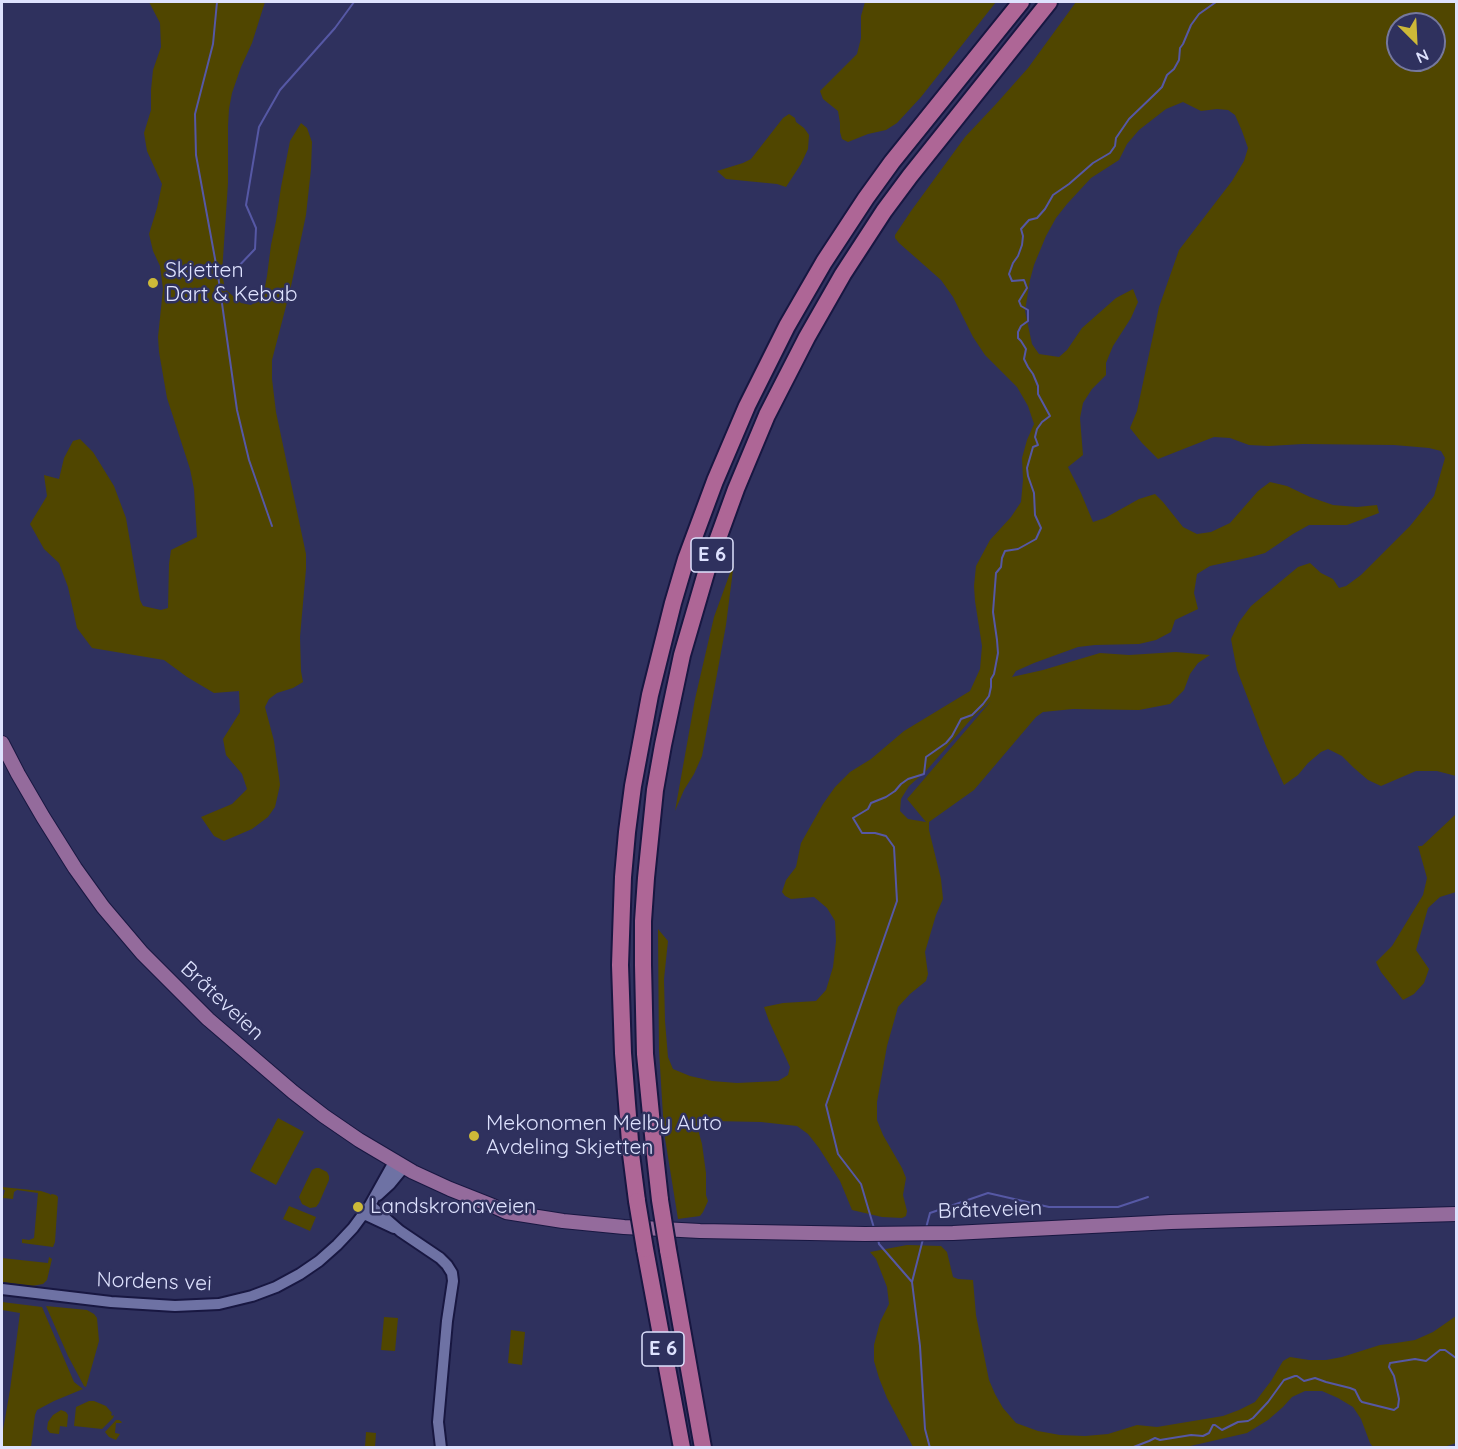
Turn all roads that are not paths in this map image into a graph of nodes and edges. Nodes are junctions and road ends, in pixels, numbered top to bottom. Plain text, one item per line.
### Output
1 (1021, 2) edge
2 (1049, 2) edge
3 (2, 743) edge
4 (399, 1164) junction
5 (370, 1205) junction
6 (1456, 1214) edge
7 (2, 1289) edge
8 (441, 1448) edge
9 (682, 1448) edge
10 (703, 1448) edge

1 - 9 highway, E 6, bridge
2 - 10 highway, E 6, bridge
3 - 4 main road, Bråteveien
4 - 5 street, Nordens vei
4 - 6 main road, Bråteveien
5 - 7 street, Nordens vei
5 - 8 street

